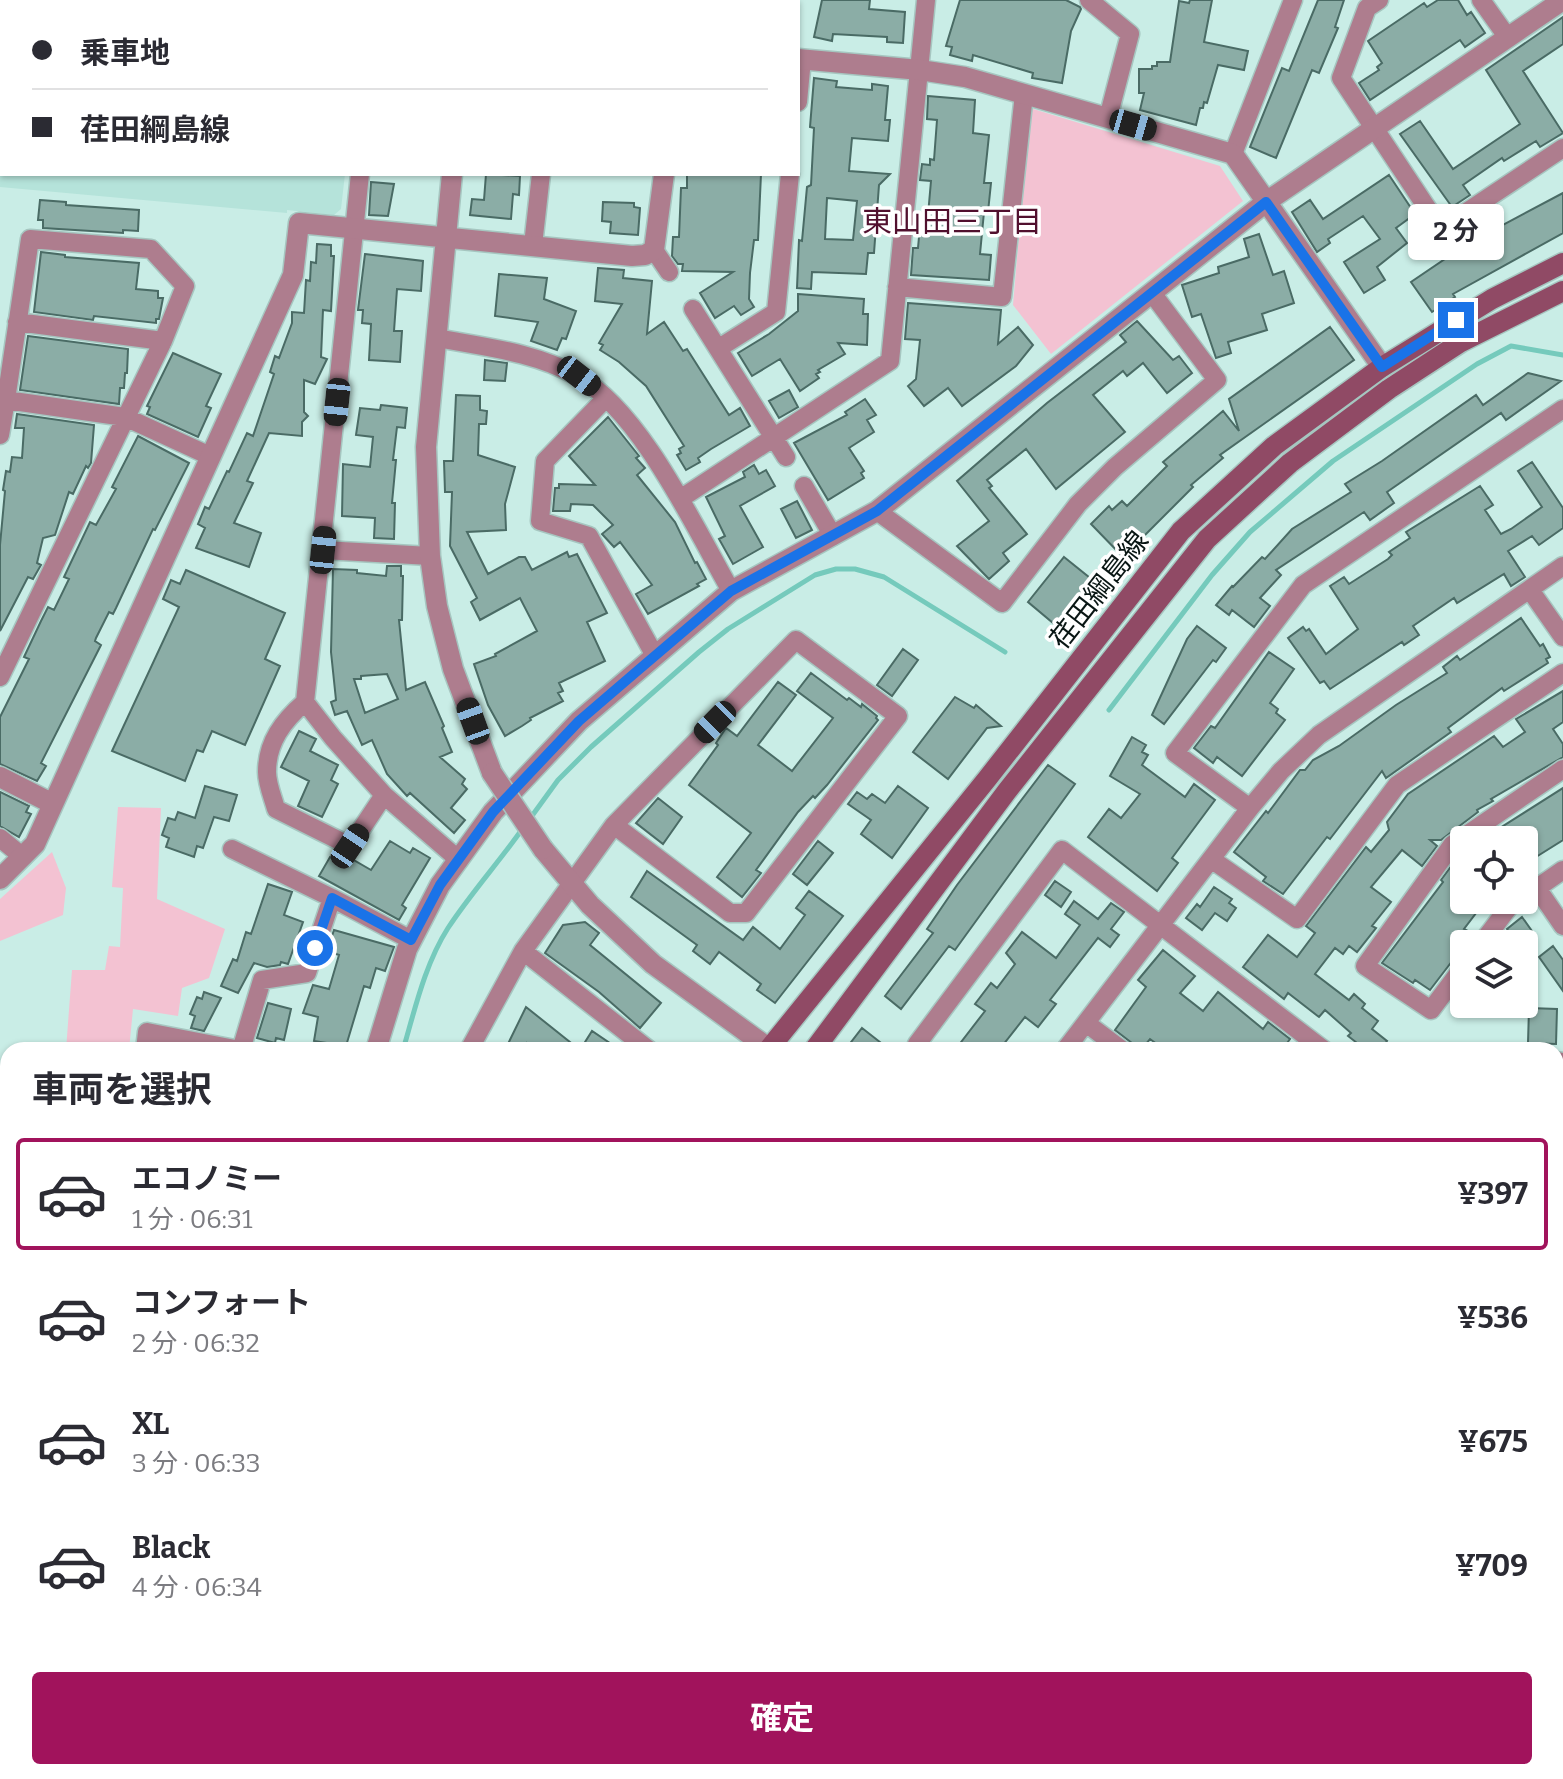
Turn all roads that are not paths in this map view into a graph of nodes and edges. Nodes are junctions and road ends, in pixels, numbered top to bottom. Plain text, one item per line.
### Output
1 (926, 0) edge
2 (1089, 0) edge
3 (1293, 0) edge
4 (1379, 0) edge
5 (1481, 0) edge
6 (1563, 0) edge
7 (1508, 38) junction
8 (800, 59) edge
9 (920, 70) junction
10 (1024, 94) junction
11 (1108, 118) junction
12 (1372, 129) junction
13 (1563, 148) edge
14 (1233, 154) junction
15 (360, 176) edge
16 (452, 176) edge
17 (541, 176) edge
18 (664, 176) edge
19 (790, 176) edge
20 (1266, 202) junction
21 (355, 228) junction
22 (446, 237) junction
23 (533, 245) junction
24 (654, 250) junction
25 (1563, 263) edge
26 (669, 272) dead end
27 (897, 287) junction
28 (1563, 291) edge
29 (1152, 293) junction
30 (693, 309) dead end
31 (17, 322) junction
32 (437, 338) junction
33 (163, 341) junction
34 (719, 348) junction
35 (1382, 367) junction
36 (605, 399) junction
37 (3, 400) edge
38 (1563, 409) edge
39 (125, 417) junction
40 (0, 435) edge
41 (774, 437) junction
42 (210, 456) junction
43 (786, 457) dead end
44 (804, 486) dead end
45 (680, 499) junction
46 (877, 511) junction
47 (833, 536) junction
48 (323, 550) junction
49 (430, 556) junction
50 (1563, 566) edge
51 (1530, 590) junction
52 (731, 591) junction
53 (1563, 637) edge
54 (655, 656) junction
55 (1563, 673) edge
56 (0, 677) edge
57 (305, 702) junction
58 (1563, 769) edge
59 (0, 777) edge
60 (384, 795) junction
61 (53, 804) junction
62 (1250, 808) junction
63 (614, 825) junction
64 (0, 838) edge
65 (232, 849) dead end
66 (23, 857) junction
67 (1211, 859) junction
68 (459, 860) junction
69 (1563, 870) edge
70 (0, 879) edge
71 (572, 884) junction
72 (1538, 887) edge
73 (332, 898) junction
74 (1538, 904) edge
75 (1504, 914) edge
76 (1160, 926) junction
77 (1563, 926) edge
78 (1492, 930) edge
79 (411, 940) junction
80 (523, 951) junction
81 (1450, 985) edge
82 (1086, 1023) junction
83 (146, 1042) edge
84 (199, 1042) edge
85 (243, 1042) edge
86 (379, 1042) edge
87 (473, 1042) edge
88 (639, 1042) edge
89 (760, 1042) edge
90 (776, 1042) edge
91 (820, 1042) edge
92 (918, 1042) edge
93 (1071, 1042) edge
94 (1111, 1042) edge
95 (1313, 1042) edge

1 - 9 street
2 - 11 street
3 - 14 street
4 - 12 street
5 - 7 street
6 - 7 street
7 - 12 street
8 - 9 street
9 - 10 street
9 - 27 street
10 - 11 street
10 - 27 street
11 - 14 street
12 - 13 street
12 - 20 street
14 - 20 street
15 - 21 street
16 - 22 street
17 - 23 street
18 - 24 street
19 - 34 street
20 - 29 street
20 - 35 street
21 - 22 street
21 - 42 street
21 - 48 street
22 - 23 street
22 - 32 street
23 - 24 street
24 - 26 street
25 - 35 main road, 荏田綱島線
27 - 41 street
28 - 91 main road, 荏田綱島線
29 - 46 street
29 - 46 street
30 - 34 street
31 - 33 street
31 - 33 street
31 - 37 street
32 - 36 street
32 - 49 street
33 - 39 street
34 - 41 street
35 - 90 main road, 荏田綱島線
36 - 45 street
36 - 54 street
37 - 39 street
37 - 40 street
38 - 62 street
39 - 42 street
39 - 56 street
41 - 43 street
41 - 45 street
42 - 61 street
44 - 47 street
45 - 52 street
46 - 47 street
47 - 52 street
48 - 49 street
48 - 57 street
49 - 71 street, bridge
50 - 51 street
51 - 53 street
51 - 62 street
52 - 54 street
54 - 68 street
55 - 67 street
57 - 60 street
57 - 60 street
58 - 81 street
59 - 61 street
60 - 68 street
61 - 66 street
62 - 67 street
63 - 63 street
63 - 71 street
64 - 66 street
65 - 73 street
66 - 70 street
67 - 76 street
68 - 79 street
69 - 72 street
71 - 80 street
71 - 89 street
73 - 79 street
73 - 85 street
74 - 77 street
75 - 78 street
76 - 82 street
76 - 92 street
76 - 95 street
79 - 86 street
80 - 87 street
80 - 88 street
82 - 93 street
82 - 94 street
83 - 84 street

